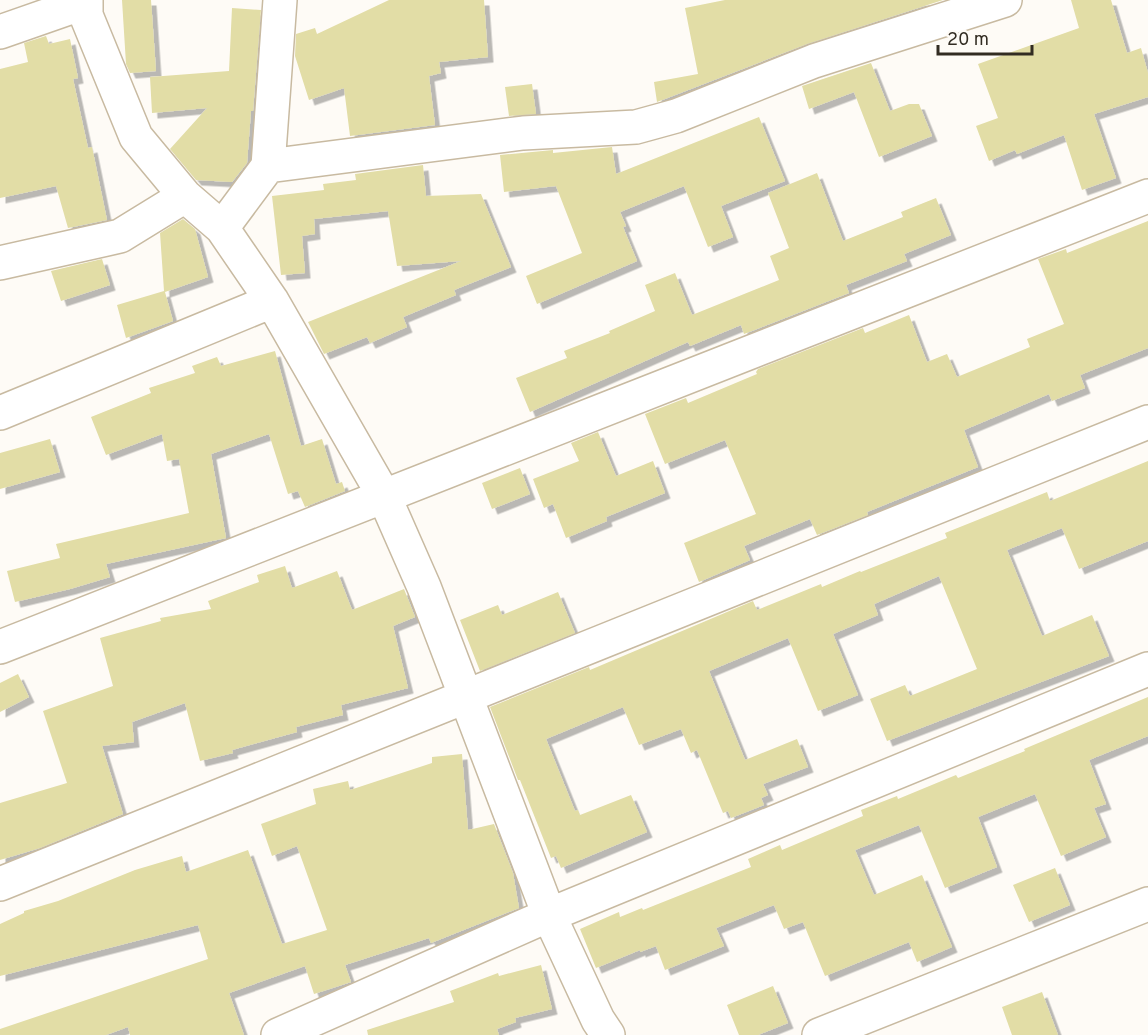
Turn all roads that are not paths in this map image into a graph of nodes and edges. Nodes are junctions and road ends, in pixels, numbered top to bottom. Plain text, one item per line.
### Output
1 (1005, 0) edge
2 (86, 1) edge
3 (289, 2) edge
4 (0, 32) edge
5 (268, 166) junction
6 (185, 196) junction
7 (1148, 196) edge
8 (222, 228) junction
9 (0, 263) edge
10 (272, 301) junction
11 (0, 413) edge
12 (1148, 422) edge
13 (384, 496) junction
14 (0, 646) edge
15 (1148, 669) edge
16 (465, 697) junction
17 (0, 884) edge
18 (1148, 904) edge
19 (549, 915) junction
20 (278, 1035) edge
21 (608, 1035) edge
22 (819, 1035) edge

1 - 5 street
2 - 4 street
2 - 6 street
3 - 5 street
5 - 8 street
6 - 8 street
6 - 9 street
7 - 13 street
8 - 10 street
10 - 11 street
10 - 13 street
12 - 16 street
13 - 14 street
13 - 16 street
15 - 19 street
16 - 17 street
16 - 19 street
18 - 22 street
19 - 20 street
19 - 21 street

